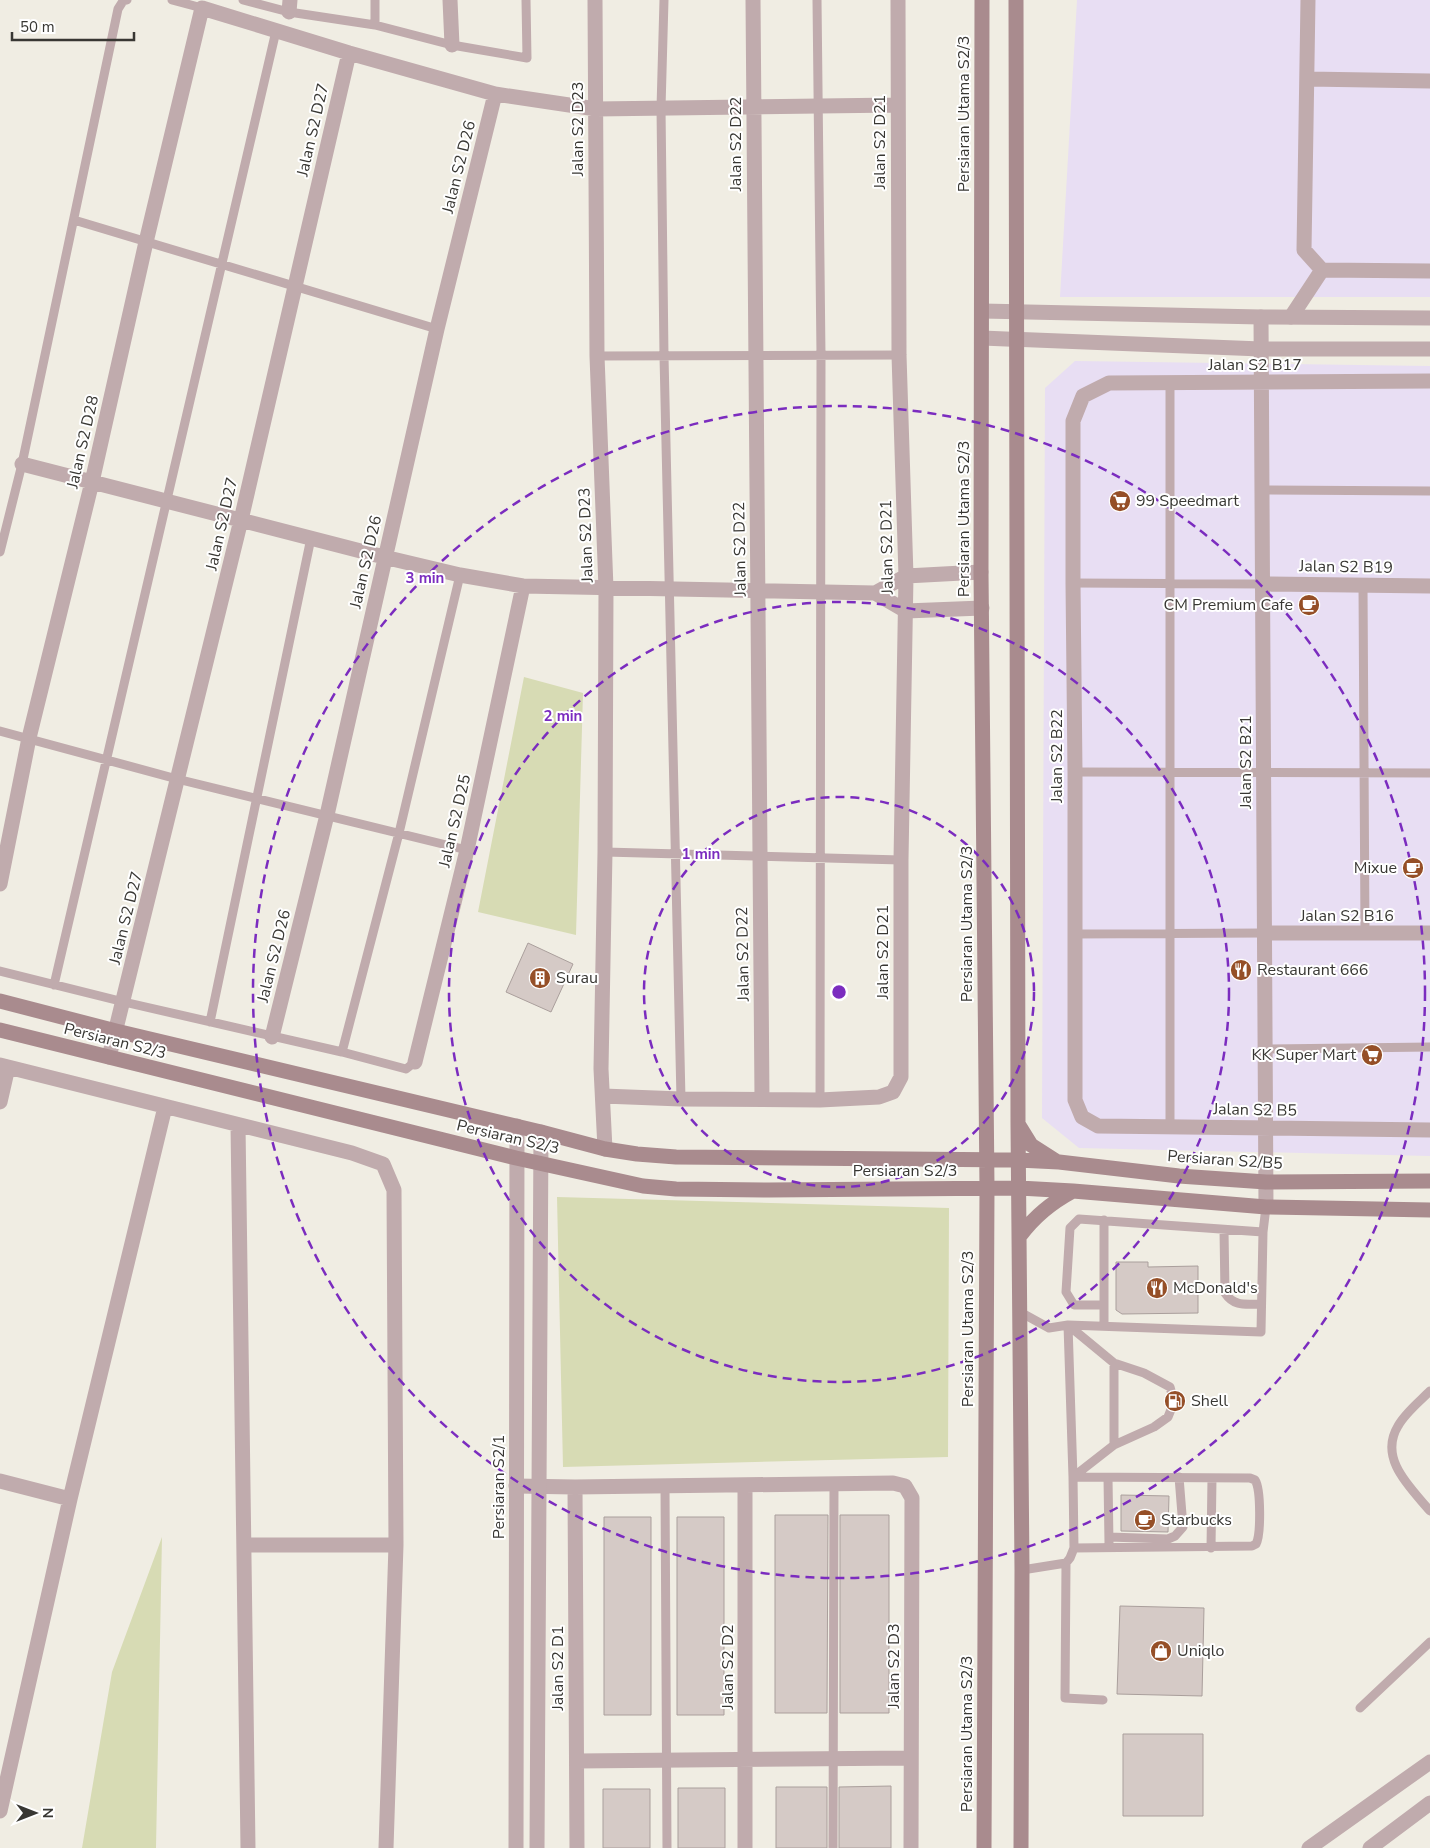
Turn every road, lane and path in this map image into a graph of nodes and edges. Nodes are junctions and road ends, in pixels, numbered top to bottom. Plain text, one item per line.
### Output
1 (127, 0) edge
2 (172, 0) edge
3 (243, 0) edge
4 (375, 0) edge
5 (450, 0) edge
6 (526, 0) edge
7 (595, 0) edge
8 (664, 0) edge
9 (753, 0) edge
10 (816, 0) edge
11 (898, 0) edge
12 (982, 0) edge
13 (1016, 0) edge
14 (1308, 0) edge
15 (289, 6) edge
16 (202, 8) junction
17 (375, 26) junction
18 (276, 31) junction
19 (452, 45) junction
20 (349, 53) junction
21 (1308, 80) junction
22 (1430, 81) edge
23 (495, 94) junction
24 (897, 105) junction
25 (817, 106) junction
26 (754, 107) junction
27 (661, 108) junction
28 (596, 109) junction
29 (74, 220) junction
30 (146, 242) junction
31 (221, 264) junction
32 (1322, 270) junction
33 (1430, 271) edge
34 (294, 286) junction
35 (982, 311) junction
36 (1017, 312) junction
37 (1261, 317) junction
38 (1291, 317) junction
39 (1430, 318) edge
40 (436, 328) junction
41 (982, 338) junction
42 (1017, 340) junction
43 (1430, 348) edge
44 (1262, 349) junction
45 (899, 354) junction
46 (755, 355) junction
47 (822, 355) junction
48 (597, 356) junction
49 (664, 356) junction
50 (1430, 381) edge
51 (1262, 382) junction
52 (1170, 383) junction
53 (1083, 396) joint
54 (22, 464) junction
55 (92, 482) junction
56 (1262, 490) junction
57 (1430, 491) edge
58 (168, 501) junction
59 (241, 520) junction
60 (311, 538) junction
61 (0, 552) edge
62 (384, 558) junction
63 (982, 572) junction
64 (460, 574) junction
65 (906, 576) junction
66 (1073, 583) junction
67 (1170, 584) junction
68 (1262, 584) junction
69 (1363, 585) junction
70 (523, 586) junction
71 (1430, 586) edge
72 (606, 588) junction
73 (669, 589) junction
74 (758, 591) junction
75 (821, 592) junction
76 (875, 593) junction
77 (982, 608) junction
78 (906, 611) junction
79 (0, 732) edge
80 (29, 738) junction
81 (107, 760) junction
82 (1075, 772) junction
83 (1170, 772) junction
84 (1264, 772) junction
85 (1363, 773) junction
86 (1430, 773) edge
87 (177, 779) junction
88 (257, 798) junction
89 (327, 815) junction
90 (399, 833) junction
91 (467, 850) junction
92 (605, 852) junction
93 (675, 853) junction
94 (760, 856) junction
95 (820, 858) junction
96 (900, 860) junction
97 (0, 884) edge
98 (1364, 933) junction
99 (1430, 933) edge
100 (1074, 934) junction
101 (1170, 934) junction
102 (1264, 934) junction
103 (0, 971) edge
104 (54, 985) junction
105 (0, 1001) edge
106 (124, 1002) junction
107 (210, 1022) junction
108 (0, 1030) edge
109 (116, 1031) junction
110 (272, 1037) junction
111 (1430, 1047) edge
112 (1265, 1049) junction
113 (342, 1052) junction
114 (109, 1058) junction
115 (415, 1062) joint
116 (4, 1066) edge
117 (603, 1096) junction
118 (762, 1098) junction
119 (681, 1099) junction
120 (820, 1100) junction
121 (0, 1102) edge
122 (165, 1106) junction
123 (1082, 1117) joint
124 (1018, 1122) junction
125 (238, 1125) junction
126 (517, 1126) junction
127 (1170, 1126) junction
128 (1265, 1128) junction
129 (1430, 1130) edge
130 (542, 1132) junction
131 (605, 1149) junction
132 (516, 1158) junction
133 (986, 1159) junction
134 (1018, 1160) junction
135 (1059, 1162) junction
136 (541, 1163) junction
137 (1266, 1182) junction
138 (1430, 1182) edge
139 (987, 1188) junction
140 (1019, 1188) junction
141 (1073, 1191) junction
142 (1266, 1208) junction
143 (1430, 1210) edge
144 (1104, 1220) junction
145 (1224, 1230) junction
146 (1262, 1232) junction
147 (1020, 1237) junction
148 (1262, 1304) junction
149 (1104, 1305) junction
150 (1020, 1312) junction
151 (1068, 1325) junction
152 (1104, 1326) junction
153 (1114, 1363) junction
154 (1430, 1392) edge
155 (1114, 1445) junction
156 (1073, 1477) junction
157 (1180, 1477) junction
158 (1108, 1478) junction
159 (1212, 1478) junction
160 (0, 1481) edge
161 (834, 1484) junction
162 (745, 1485) junction
163 (516, 1486) junction
164 (665, 1486) junction
165 (540, 1487) junction
166 (575, 1487) junction
167 (70, 1498) junction
168 (1430, 1511) edge
169 (1109, 1537) junction
170 (396, 1545) junction
171 (244, 1546) junction
172 (1109, 1548) junction
173 (1211, 1548) junction
174 (1074, 1550) junction
175 (1066, 1563) junction
176 (1022, 1570) junction
177 (1430, 1642) edge
178 (1103, 1700) dead end
179 (1360, 1708) dead end
180 (911, 1758) junction
181 (833, 1759) junction
182 (745, 1760) junction
183 (576, 1761) junction
184 (666, 1762) junction
185 (1430, 1762) edge
186 (1430, 1803) edge
187 (0, 1811) edge
188 (248, 1848) edge
189 (386, 1848) edge
190 (516, 1848) edge
191 (537, 1848) edge
192 (577, 1848) edge
193 (667, 1848) edge
194 (745, 1848) edge
195 (833, 1848) edge
196 (911, 1848) edge
197 (984, 1848) edge
198 (1021, 1848) edge
199 (1309, 1848) edge
200 (1370, 1848) edge

1 - 29 lane
2 - 16 lane
3 - 15 lane
4 - 17 lane
5 - 19 street
6 - 19 lane
7 - 28 street, Jalan S2 D23
8 - 27 lane
9 - 26 street, Jalan S2 D22
10 - 25 lane
11 - 24 street, Jalan S2 D21
12 - 35 main road, Persiaran Utama S2/3
13 - 36 main road
14 - 21 street
15 - 17 lane
16 - 18 street
16 - 30 street, Jalan S2 D28
17 - 19 lane
18 - 20 street
18 - 31 lane
20 - 23 street
20 - 34 street, Jalan S2 D27
21 - 22 street
21 - 32 street
23 - 28 street
23 - 40 street, Jalan S2 D26
24 - 25 street
24 - 45 street, Jalan S2 D21
25 - 26 street
25 - 47 lane
26 - 27 street
26 - 46 street, Jalan S2 D22
27 - 28 street
27 - 49 lane
28 - 48 street, Jalan S2 D23
29 - 30 lane
29 - 54 lane
30 - 31 lane
30 - 55 street, Jalan S2 D28
31 - 34 lane
31 - 58 lane
32 - 33 street
32 - 38 street
34 - 40 lane
34 - 59 street, Jalan S2 D27
35 - 36 street
35 - 41 main road, Persiaran Utama S2/3
36 - 37 street
36 - 42 main road
37 - 38 street
37 - 44 street, Jalan S2 B21
38 - 39 street
40 - 62 street, Jalan S2 D26
41 - 42 street
41 - 63 main road, Persiaran Utama S2/3
42 - 44 street
42 - 124 main road
43 - 44 street
44 - 51 street, Jalan S2 B21
45 - 47 lane
45 - 65 street, Jalan S2 D21
46 - 47 lane
46 - 49 lane
46 - 74 street, Jalan S2 D22
47 - 75 lane
48 - 49 lane
48 - 72 street, Jalan S2 D23
49 - 73 lane
50 - 51 street, Jalan S2 B17
51 - 52 street, Jalan S2 B17
51 - 56 street, Jalan S2 B21
52 - 53 street, Jalan S2 B17
52 - 67 lane
53 - 66 street, Jalan S2 B22
54 - 55 street
54 - 61 lane
55 - 58 street
55 - 80 street, Jalan S2 D28
56 - 57 lane
56 - 68 street, Jalan S2 B21
58 - 59 street
58 - 81 lane
59 - 60 street
59 - 87 street, Jalan S2 D27
60 - 62 street
60 - 88 lane
62 - 64 street
62 - 89 street, Jalan S2 D26
63 - 65 street
63 - 77 main road, Persiaran Utama S2/3
64 - 70 street
64 - 90 lane
65 - 76 street
65 - 78 street, Jalan S2 D21
66 - 67 lane
66 - 82 street, Jalan S2 B22
67 - 68 lane
67 - 83 lane
68 - 69 street, Jalan S2 B19
68 - 84 street, Jalan S2 B21
69 - 71 street, Jalan S2 B19
69 - 85 lane
70 - 72 street
70 - 91 street, Jalan S2 D25
72 - 73 street
72 - 92 street, Jalan S2 D23
73 - 74 street
73 - 93 lane
74 - 75 street
74 - 94 street, Jalan S2 D22
75 - 76 street
75 - 95 lane
76 - 78 street
77 - 78 street
77 - 133 main road, Persiaran Utama S2/3
78 - 96 street, Jalan S2 D21
79 - 80 lane
80 - 81 lane
80 - 97 street, Jalan S2 D28
81 - 87 lane
81 - 104 lane
82 - 83 lane
82 - 100 street, Jalan S2 B22
83 - 84 lane
83 - 101 lane
84 - 85 lane
84 - 102 street, Jalan S2 B21
85 - 86 lane
85 - 98 lane
87 - 88 lane
87 - 106 street, Jalan S2 D27
88 - 89 lane
88 - 107 lane
89 - 90 lane
89 - 110 street, Jalan S2 D26
90 - 91 lane
90 - 113 lane
91 - 115 street, Jalan S2 D25
92 - 93 lane
92 - 117 street, Jalan S2 D23
93 - 94 lane
93 - 119 lane
94 - 95 lane
94 - 118 street, Jalan S2 D22
95 - 96 lane
95 - 120 lane
96 - 120 street, Jalan S2 D21
98 - 99 street, Jalan S2 B16
98 - 102 street, Jalan S2 B16
100 - 101 lane
100 - 123 street, Jalan S2 B22
101 - 102 lane
101 - 127 lane
102 - 112 street, Jalan S2 B21
103 - 104 lane
104 - 106 lane
105 - 109 main road, Persiaran S2/B5
106 - 107 lane
106 - 109 street, Jalan S2 D27
107 - 110 lane
108 - 114 main road, Persiaran S2/3
109 - 114 street, Jalan S2 D27
109 - 126 main road, Persiaran S2/B5
110 - 113 lane
111 - 112 lane
112 - 128 street, Jalan S2 B21
113 - 115 lane
114 - 132 main road, Persiaran S2/3
116 - 121 street
116 - 122 street
117 - 119 street
117 - 131 street, Jalan S2 D23
118 - 119 street
118 - 120 street
122 - 125 street
122 - 167 street
123 - 127 street, Jalan S2 B5
124 - 134 main road
124 - 135 main road
125 - 170 street
125 - 171 street
126 - 130 main road, Persiaran S2/B5
126 - 132 street, Persiaran S2/1
127 - 128 street, Jalan S2 B5
128 - 129 street, Jalan S2 B5
128 - 137 street, Jalan S2 B21
130 - 131 main road, Persiaran S2/B5
130 - 136 street
131 - 133 main road, Persiaran S2/B5
132 - 136 main road, Persiaran S2/3
132 - 163 street, Persiaran S2/1
133 - 134 main road, Persiaran S2/B5
133 - 139 main road, Persiaran Utama S2/3
134 - 135 main road, Persiaran S2/B5
134 - 140 main road
135 - 137 main road, Persiaran S2/B5
136 - 139 main road, Persiaran S2/3
136 - 165 street
137 - 138 main road, Persiaran S2/B5
137 - 142 street, Jalan S2 B21
139 - 140 main road, Persiaran S2/3
139 - 197 main road, Persiaran Utama S2/3
140 - 141 main road
140 - 147 main road
141 - 142 main road
141 - 147 main road
142 - 143 main road
142 - 146 lane
144 - 145 lane
144 - 149 lane
144 - 149 lane
145 - 146 lane
145 - 148 lane
146 - 148 lane
147 - 150 main road
148 - 152 lane
149 - 152 lane
150 - 151 lane
150 - 176 main road
151 - 152 lane
151 - 153 lane
151 - 156 lane
153 - 155 lane
153 - 155 lane
154 - 168 lane
155 - 156 lane
156 - 158 lane
156 - 174 lane
157 - 158 lane
157 - 159 lane
157 - 169 lane
158 - 169 lane
159 - 173 lane
159 - 173 lane
160 - 167 street
161 - 162 street
161 - 180 street, Jalan S2 D3
161 - 181 lane
162 - 164 street
162 - 182 street, Jalan S2 D2
163 - 165 street
163 - 190 street, Persiaran S2/1
164 - 166 street
164 - 184 lane
165 - 166 street
165 - 191 street
166 - 183 street, Jalan S2 D1
167 - 187 street
169 - 172 lane
170 - 171 street
170 - 189 street
171 - 188 street
172 - 173 lane
172 - 174 lane
174 - 175 lane
175 - 176 lane
175 - 178 lane
176 - 198 main road
177 - 179 lane
180 - 181 street
180 - 196 street, Jalan S2 D3
181 - 182 street
181 - 195 lane
182 - 184 street
182 - 194 street, Jalan S2 D2
183 - 184 street
183 - 192 street, Jalan S2 D1
184 - 193 lane
185 - 199 street
186 - 200 street

